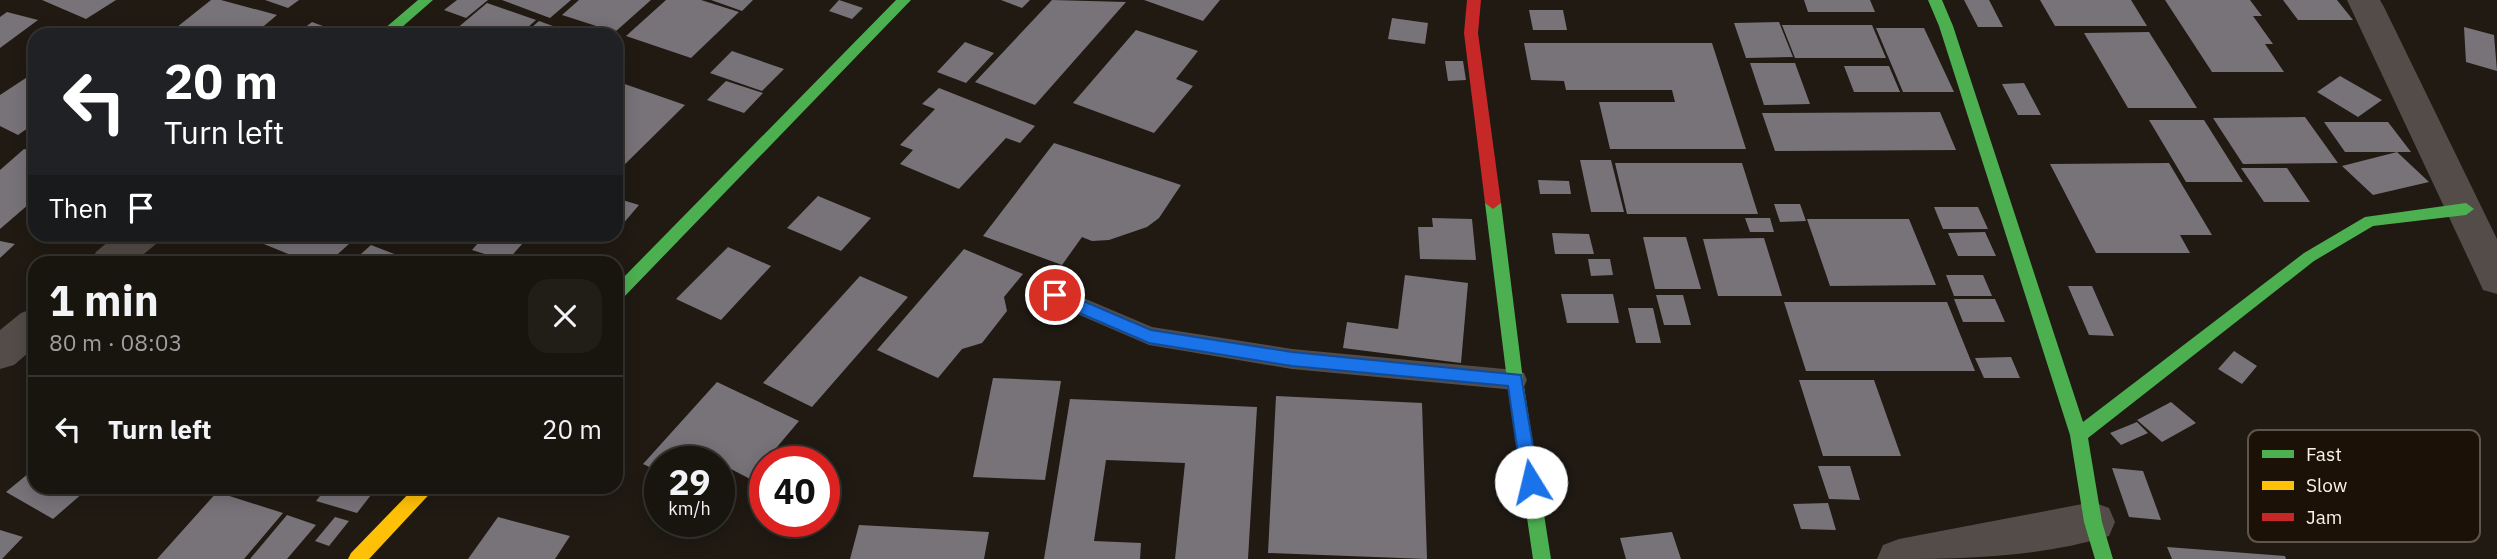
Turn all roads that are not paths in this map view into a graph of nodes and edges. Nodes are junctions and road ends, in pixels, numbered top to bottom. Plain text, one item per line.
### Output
1 (426, 0) edge
2 (904, 0) edge
3 (1474, 0) edge
4 (1935, 0) edge
5 (2374, 2) edge
6 (392, 28) edge
7 (2466, 209) junction
8 (133, 242) edge
9 (116, 256) edge
10 (2497, 279) edge
11 (623, 288) edge
12 (1055, 295) dead end
13 (28, 330) edge
14 (0, 353) edge
15 (1515, 380) junction
16 (2079, 435) junction
17 (420, 494) edge
18 (2098, 540) edge
19 (357, 559) edge
20 (1542, 559) edge
21 (1899, 559) edge

1 - 6 street
2 - 11 street
3 - 15 street
4 - 16 street
5 - 7 street
7 - 10 street
7 - 16 street
8 - 9 street
12 - 15 lane
13 - 14 street
15 - 20 street
16 - 18 street
17 - 19 street
18 - 21 street

